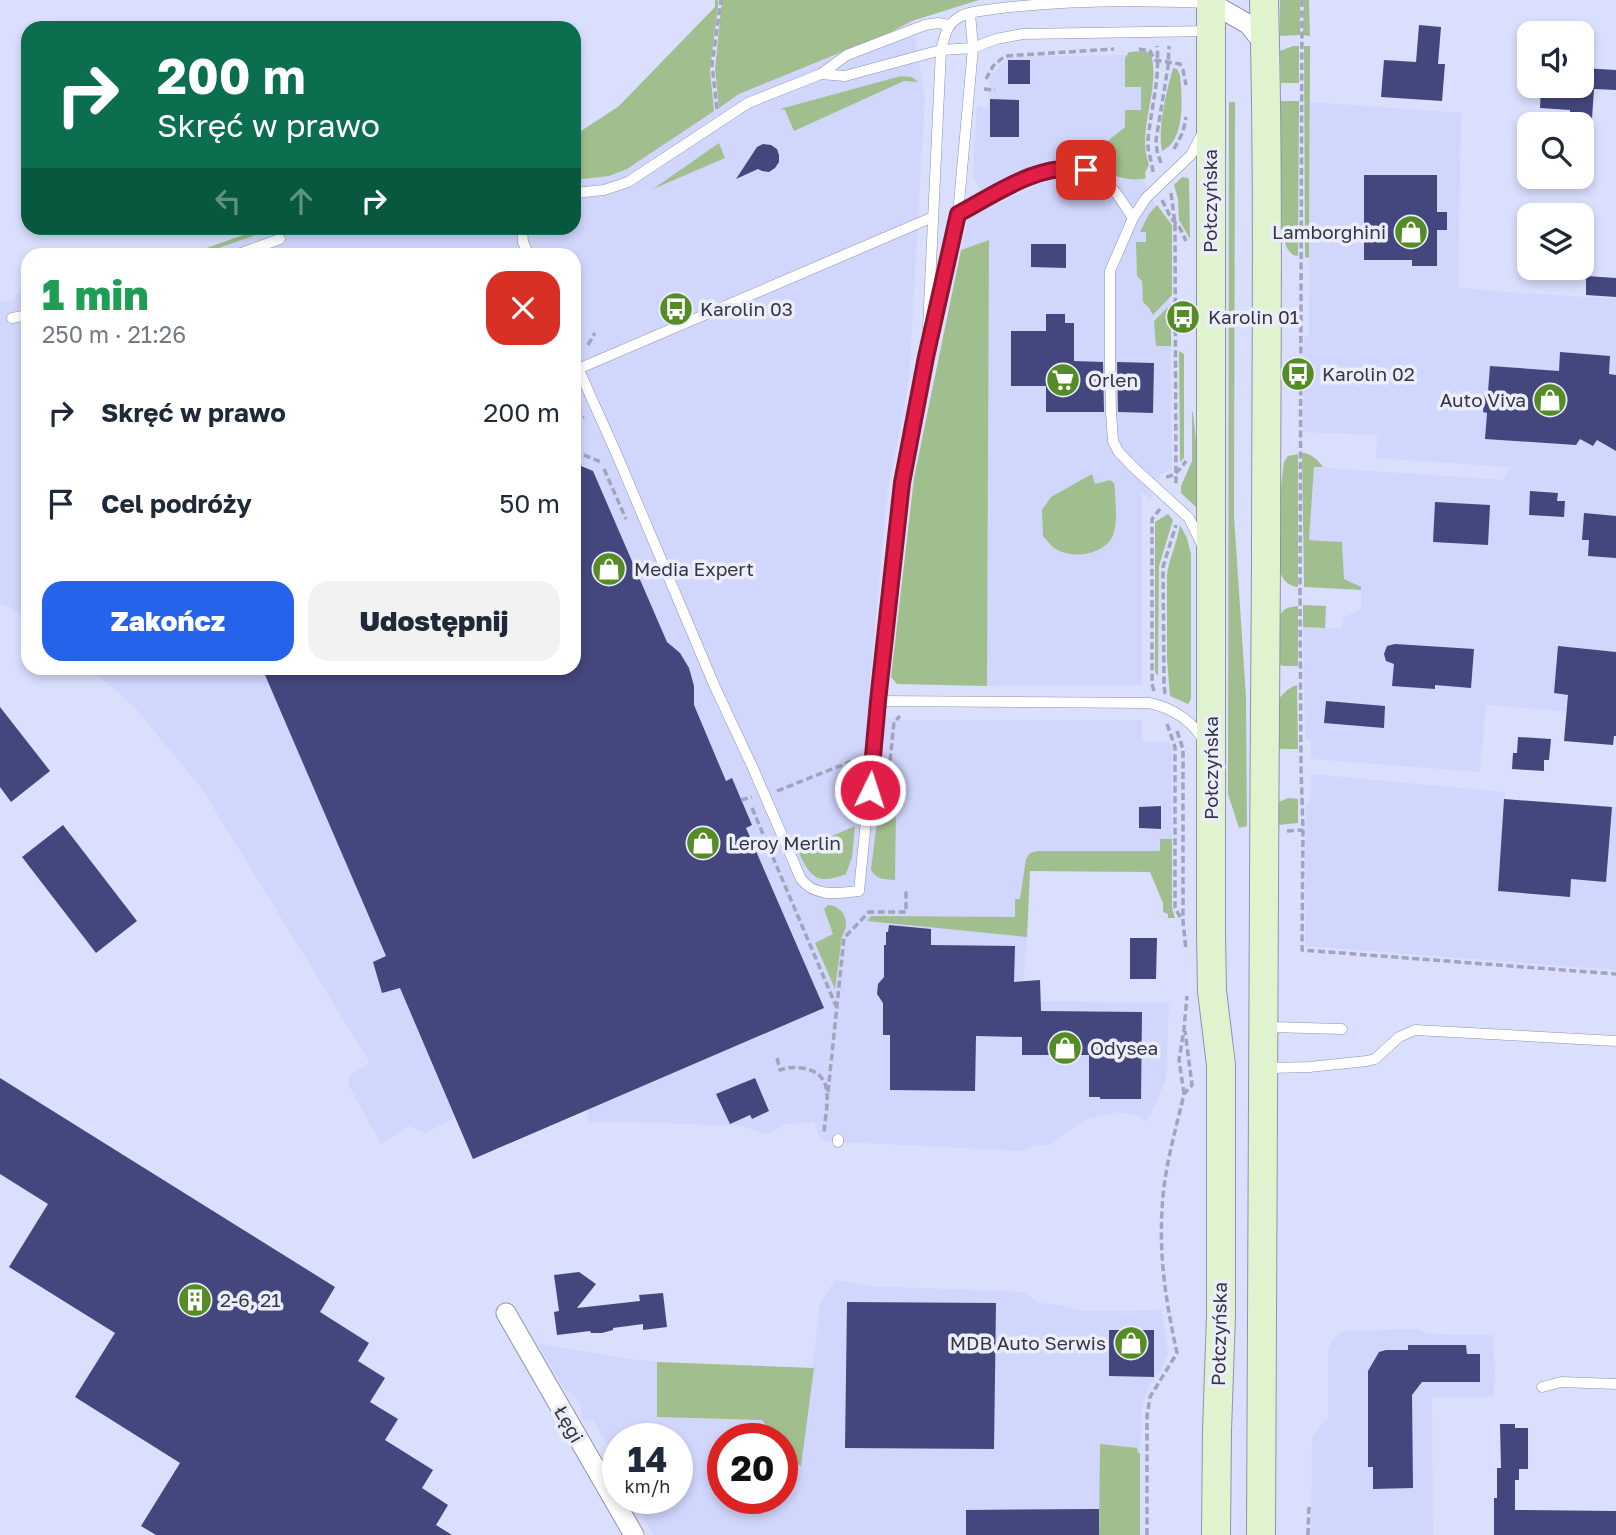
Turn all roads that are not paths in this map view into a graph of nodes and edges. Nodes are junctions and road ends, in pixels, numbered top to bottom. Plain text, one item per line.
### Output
1 (1256, 0) edge
2 (1264, 0) edge
3 (1211, 2) edge
4 (970, 13) junction
5 (1238, 18) junction
6 (949, 25) junction
7 (1211, 32) junction
8 (1265, 45) junction
9 (973, 48) junction
10 (941, 50) junction
11 (821, 74) junction
12 (1198, 117) junction
13 (581, 192) edge
14 (958, 214) junction
15 (933, 217) junction
16 (1133, 218) junction
17 (280, 239) dead end
18 (255, 248) edge
19 (21, 316) edge
20 (12, 318) dead end
21 (926, 357) junction
22 (581, 362) edge
23 (581, 375) edge
24 (1210, 563) junction
25 (878, 701) junction
26 (1211, 751) junction
27 (1262, 1027) junction
28 (1342, 1029) dead end
29 (1616, 1041) edge
30 (1262, 1068) junction
31 (506, 1313) dead end
32 (1616, 1384) edge
33 (1542, 1387) dead end
34 (634, 1535) edge
35 (1216, 1535) edge
36 (1261, 1535) edge

1 - 5 street
2 - 8 main road
3 - 4 lane
3 - 5 street
3 - 7 main road, Połczyńska
4 - 6 lane
4 - 9 lane
5 - 7 street
5 - 8 street
6 - 10 lane
6 - 11 lane
7 - 9 lane
7 - 12 main road, Połczyńska
8 - 27 main road
9 - 10 lane
9 - 14 lane
10 - 11 lane
10 - 15 lane
11 - 13 lane
12 - 16 lane
12 - 24 main road, Połczyńska
14 - 16 lane
14 - 21 lane
15 - 21 lane
15 - 22 lane
16 - 24 lane
17 - 18 lane
19 - 20 lane
21 - 25 lane
23 - 25 lane
24 - 26 main road, Połczyńska
25 - 26 lane
26 - 35 main road, Połczyńska
27 - 28 lane
27 - 30 main road
29 - 30 lane
30 - 36 main road
31 - 34 street, Łęgi
32 - 33 lane

